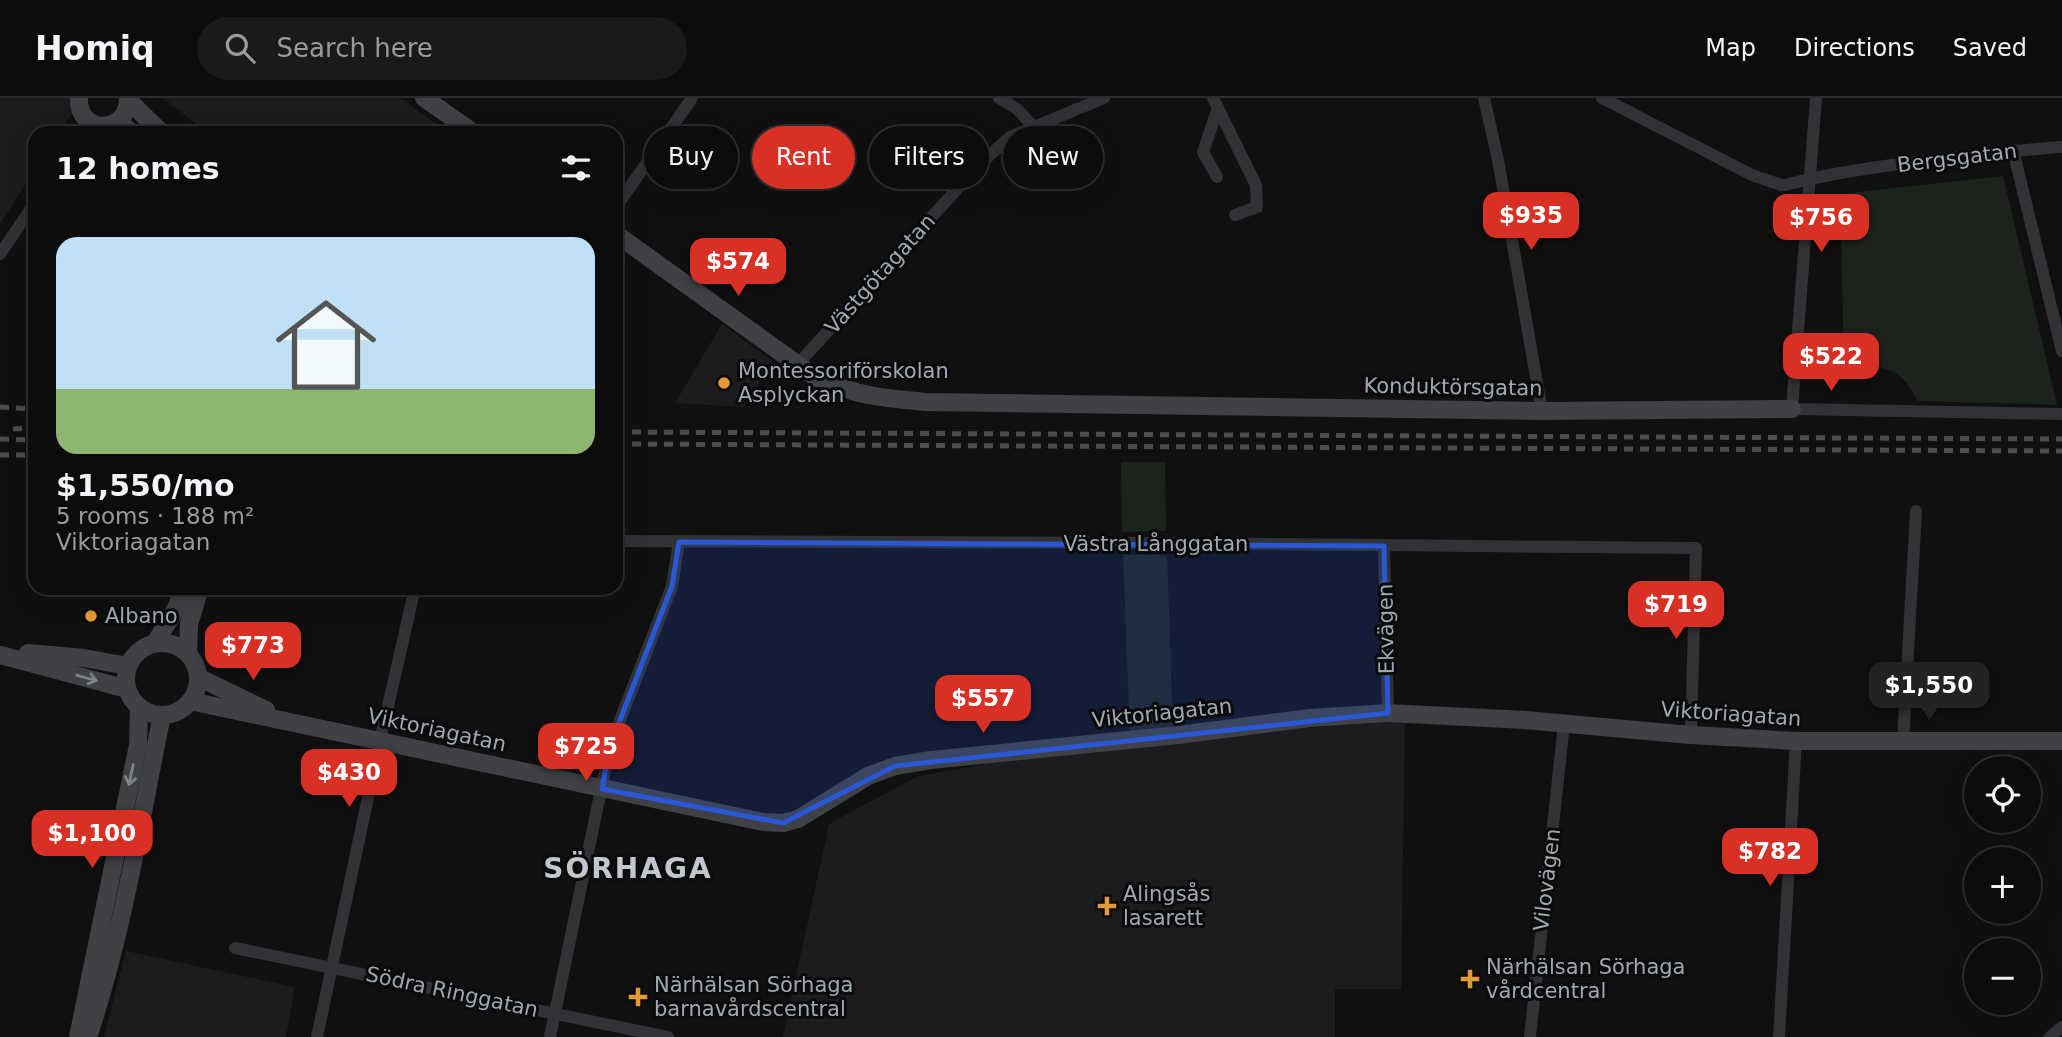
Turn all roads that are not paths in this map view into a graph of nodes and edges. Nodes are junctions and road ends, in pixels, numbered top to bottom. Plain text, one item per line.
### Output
1 (79, 98) edge
2 (424, 98) edge
3 (692, 98) edge
4 (999, 98) edge
5 (1104, 98) edge
6 (1484, 98) edge
7 (1602, 98) edge
8 (1816, 98) edge
9 (128, 99) edge
10 (1215, 103) edge
11 (117, 122) junction
12 (85, 126) edge
13 (107, 126) edge
14 (123, 126) edge
15 (155, 126) edge
16 (464, 126) edge
17 (1033, 126) edge
18 (1036, 126) edge
19 (1003, 144) edge
20 (2062, 147) edge
21 (2013, 150) junction
22 (1217, 177) dead end
23 (1811, 178) junction
24 (623, 197) edge
25 (28, 213) edge
26 (1235, 215) dead end
27 (623, 239) edge
28 (0, 254) edge
29 (2062, 351) edge
30 (797, 364) junction
31 (1792, 409) junction
32 (1542, 411) junction
33 (2062, 414) edge
34 (1916, 511) dead end
35 (623, 541) edge
36 (679, 542) junction
37 (1384, 546) junction
38 (182, 595) edge
39 (198, 595) edge
40 (413, 595) edge
41 (153, 644) junction
42 (0, 653) edge
43 (188, 654) junction
44 (128, 666) junction
45 (198, 677) junction
46 (127, 689) junction
47 (190, 701) junction
48 (139, 707) junction
49 (1388, 713) junction
50 (162, 715) junction
51 (292, 722) junction
52 (1564, 724) junction
53 (1691, 735) junction
54 (380, 741) junction
55 (1796, 741) junction
56 (1903, 741) junction
57 (2062, 741) edge
58 (602, 789) junction
59 (235, 948) dead end
60 (332, 967) junction
61 (555, 1013) junction
62 (2062, 1027) edge
63 (78, 1037) edge
64 (88, 1037) edge
65 (317, 1037) edge
66 (550, 1037) edge
67 (668, 1037) edge
68 (1530, 1037) edge
69 (1779, 1037) edge
70 (2050, 1037) edge

1 - 12 street
2 - 16 street
3 - 24 street
4 - 17 street
5 - 18 street, Västgötagatan
6 - 32 street
7 - 23 street, Bergsgatan
8 - 23 street
9 - 11 street
9 - 15 street
10 - 22 street
10 - 26 street
11 - 13 street
11 - 14 street
19 - 30 street, Västgötagatan
20 - 21 street, Bergsgatan
21 - 23 street, Bergsgatan
21 - 29 street
23 - 31 street
25 - 28 street
27 - 30 street, Konduktörsgatan
30 - 32 street, Konduktörsgatan
31 - 32 street, Konduktörsgatan
31 - 33 street, Konduktörsgatan
34 - 56 street
35 - 36 street, Västra Långgatan
36 - 37 street, Västra Långgatan
36 - 58 street
37 - 49 street, Ekvägen
37 - 53 street, Västra Långgatan
38 - 41 street
39 - 43 street
40 - 54 street
41 - 43 street
41 - 44 street
42 - 44 street
42 -> 46 street
43 - 45 street
44 - 46 street
45 - 47 street
45 - 51 street, Viktoriagatan
46 - 48 street
47 - 50 street
47 - 51 street, Viktoriagatan
48 - 50 street
48 -> 63 street
49 - 52 street, Viktoriagatan
49 - 58 street, Viktoriagatan
50 - 64 street
51 - 54 street, Viktoriagatan
52 - 53 street, Viktoriagatan
52 - 68 street, Vilovägen
53 - 55 street, Viktoriagatan
54 - 58 street, Viktoriagatan
54 - 60 street
55 - 56 street, Viktoriagatan
55 - 69 street
56 - 57 street, Viktoriagatan
58 - 61 street
59 - 60 street, Södra Ringgatan
60 - 61 street, Södra Ringgatan
60 - 65 street
61 - 66 street
61 - 67 street, Södra Ringgatan
62 - 70 street

